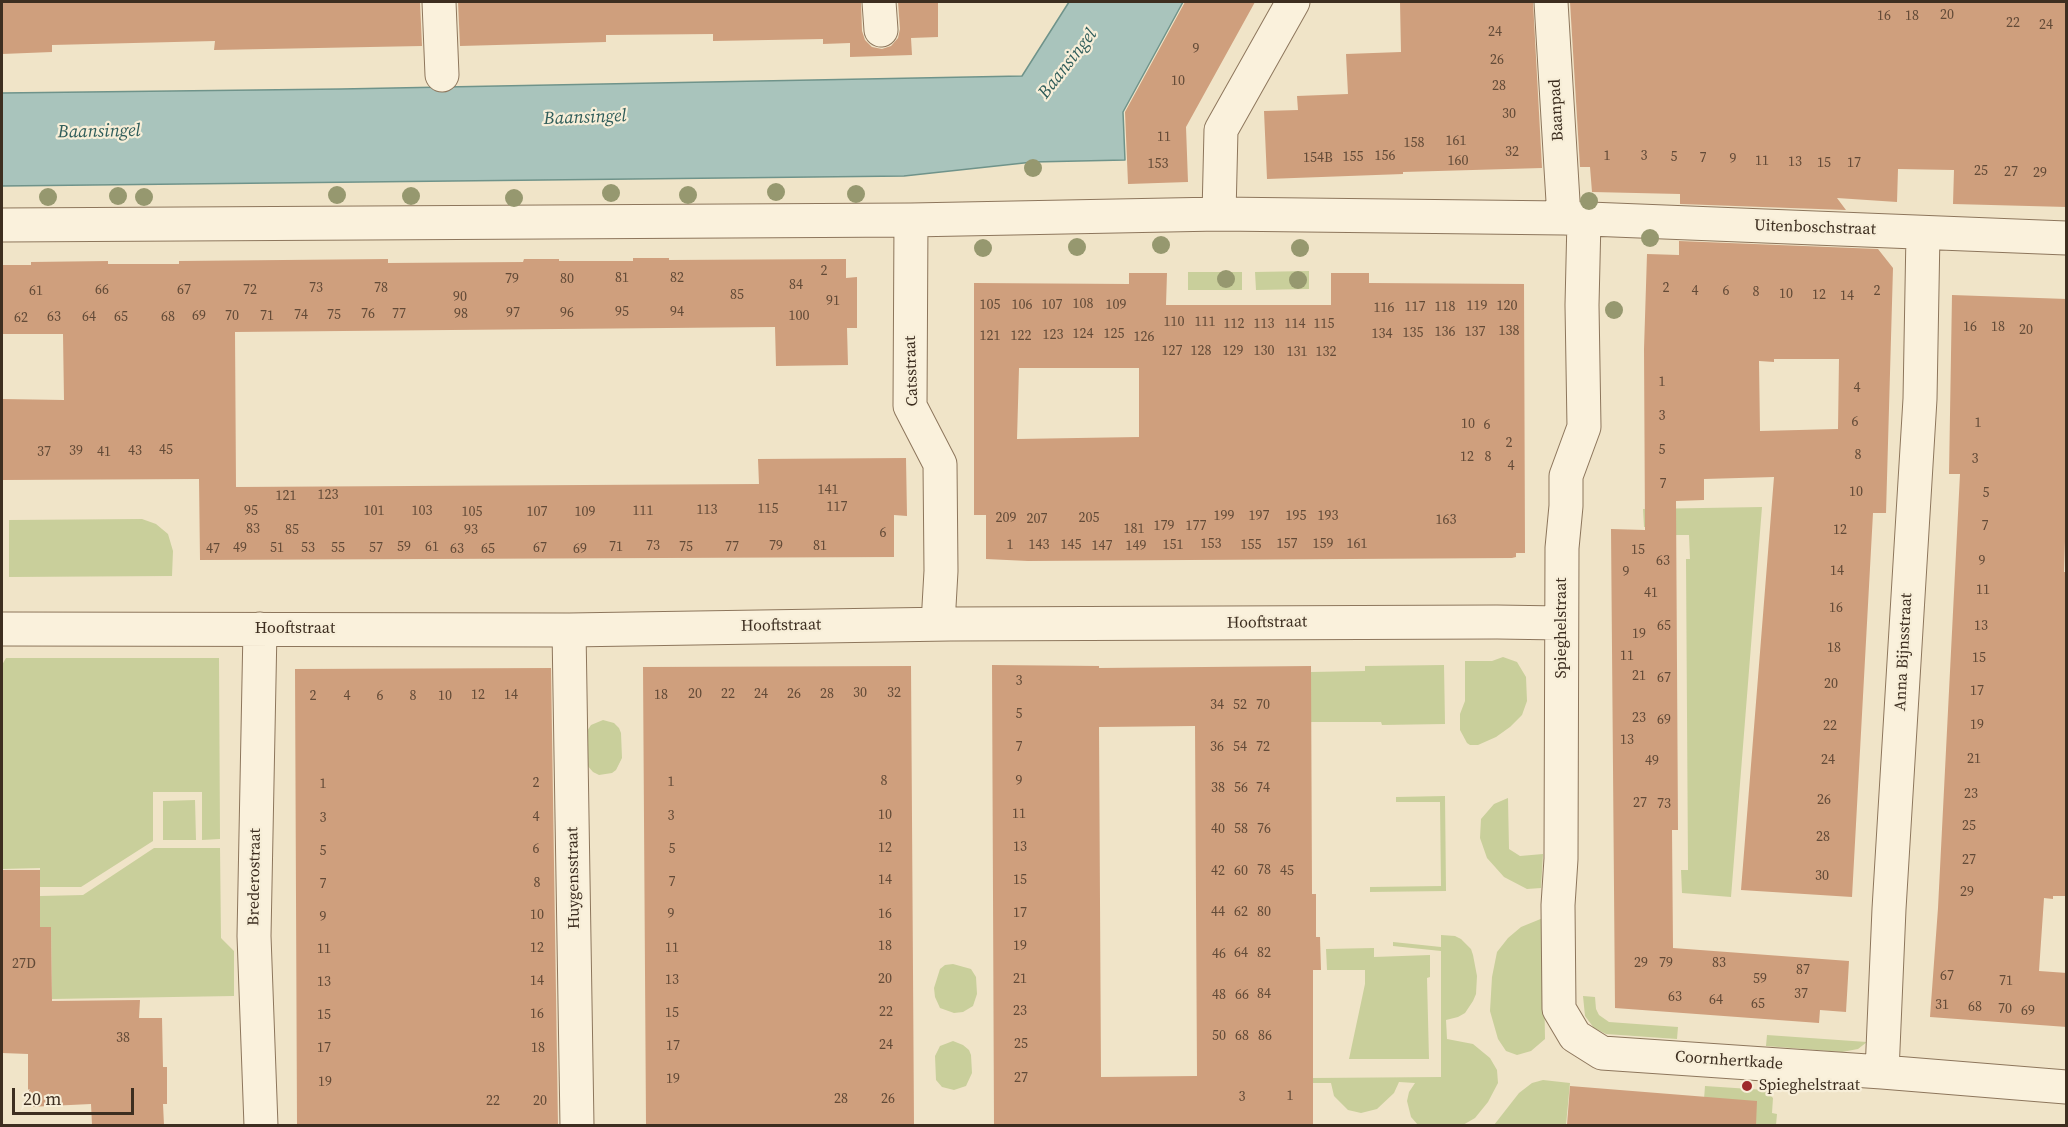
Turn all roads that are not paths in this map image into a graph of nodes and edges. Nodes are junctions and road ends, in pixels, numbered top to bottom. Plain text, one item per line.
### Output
1 (439, 2) edge
2 (1293, 2) edge
3 (1551, 2) edge
4 (442, 75) dead end
5 (1219, 214) junction
6 (1574, 218) junction
7 (911, 220) junction
8 (2, 225) edge
9 (1923, 233) junction
10 (2067, 238) edge
11 (1561, 623) junction
12 (938, 624) junction
13 (2, 628) edge
14 (260, 629) junction
15 (569, 630) junction
16 (1575, 1036) joint
17 (1882, 1072) junction
18 (2067, 1088) edge
19 (261, 1125) edge
20 (577, 1125) edge

1 - 4 street
2 - 5 street
3 - 6 street, Baanpad
5 - 6 street
5 - 7 street
6 - 9 street, Uitenboschstraat
6 - 11 street, Spieghelstraat
7 - 8 street
7 - 12 street, Catsstraat
9 - 10 street, Uitenboschstraat
9 - 17 street, Anna Bijnsstraat
11 - 12 street, Hooftstraat
11 - 16 street, Spieghelstraat
12 - 15 street, Hooftstraat
13 - 14 street, Hooftstraat
14 - 15 street, Hooftstraat
14 - 19 street, Brederostraat
15 - 20 street, Huygensstraat
16 - 17 street, Coornhertkade
17 - 18 street, Coornhertkade

